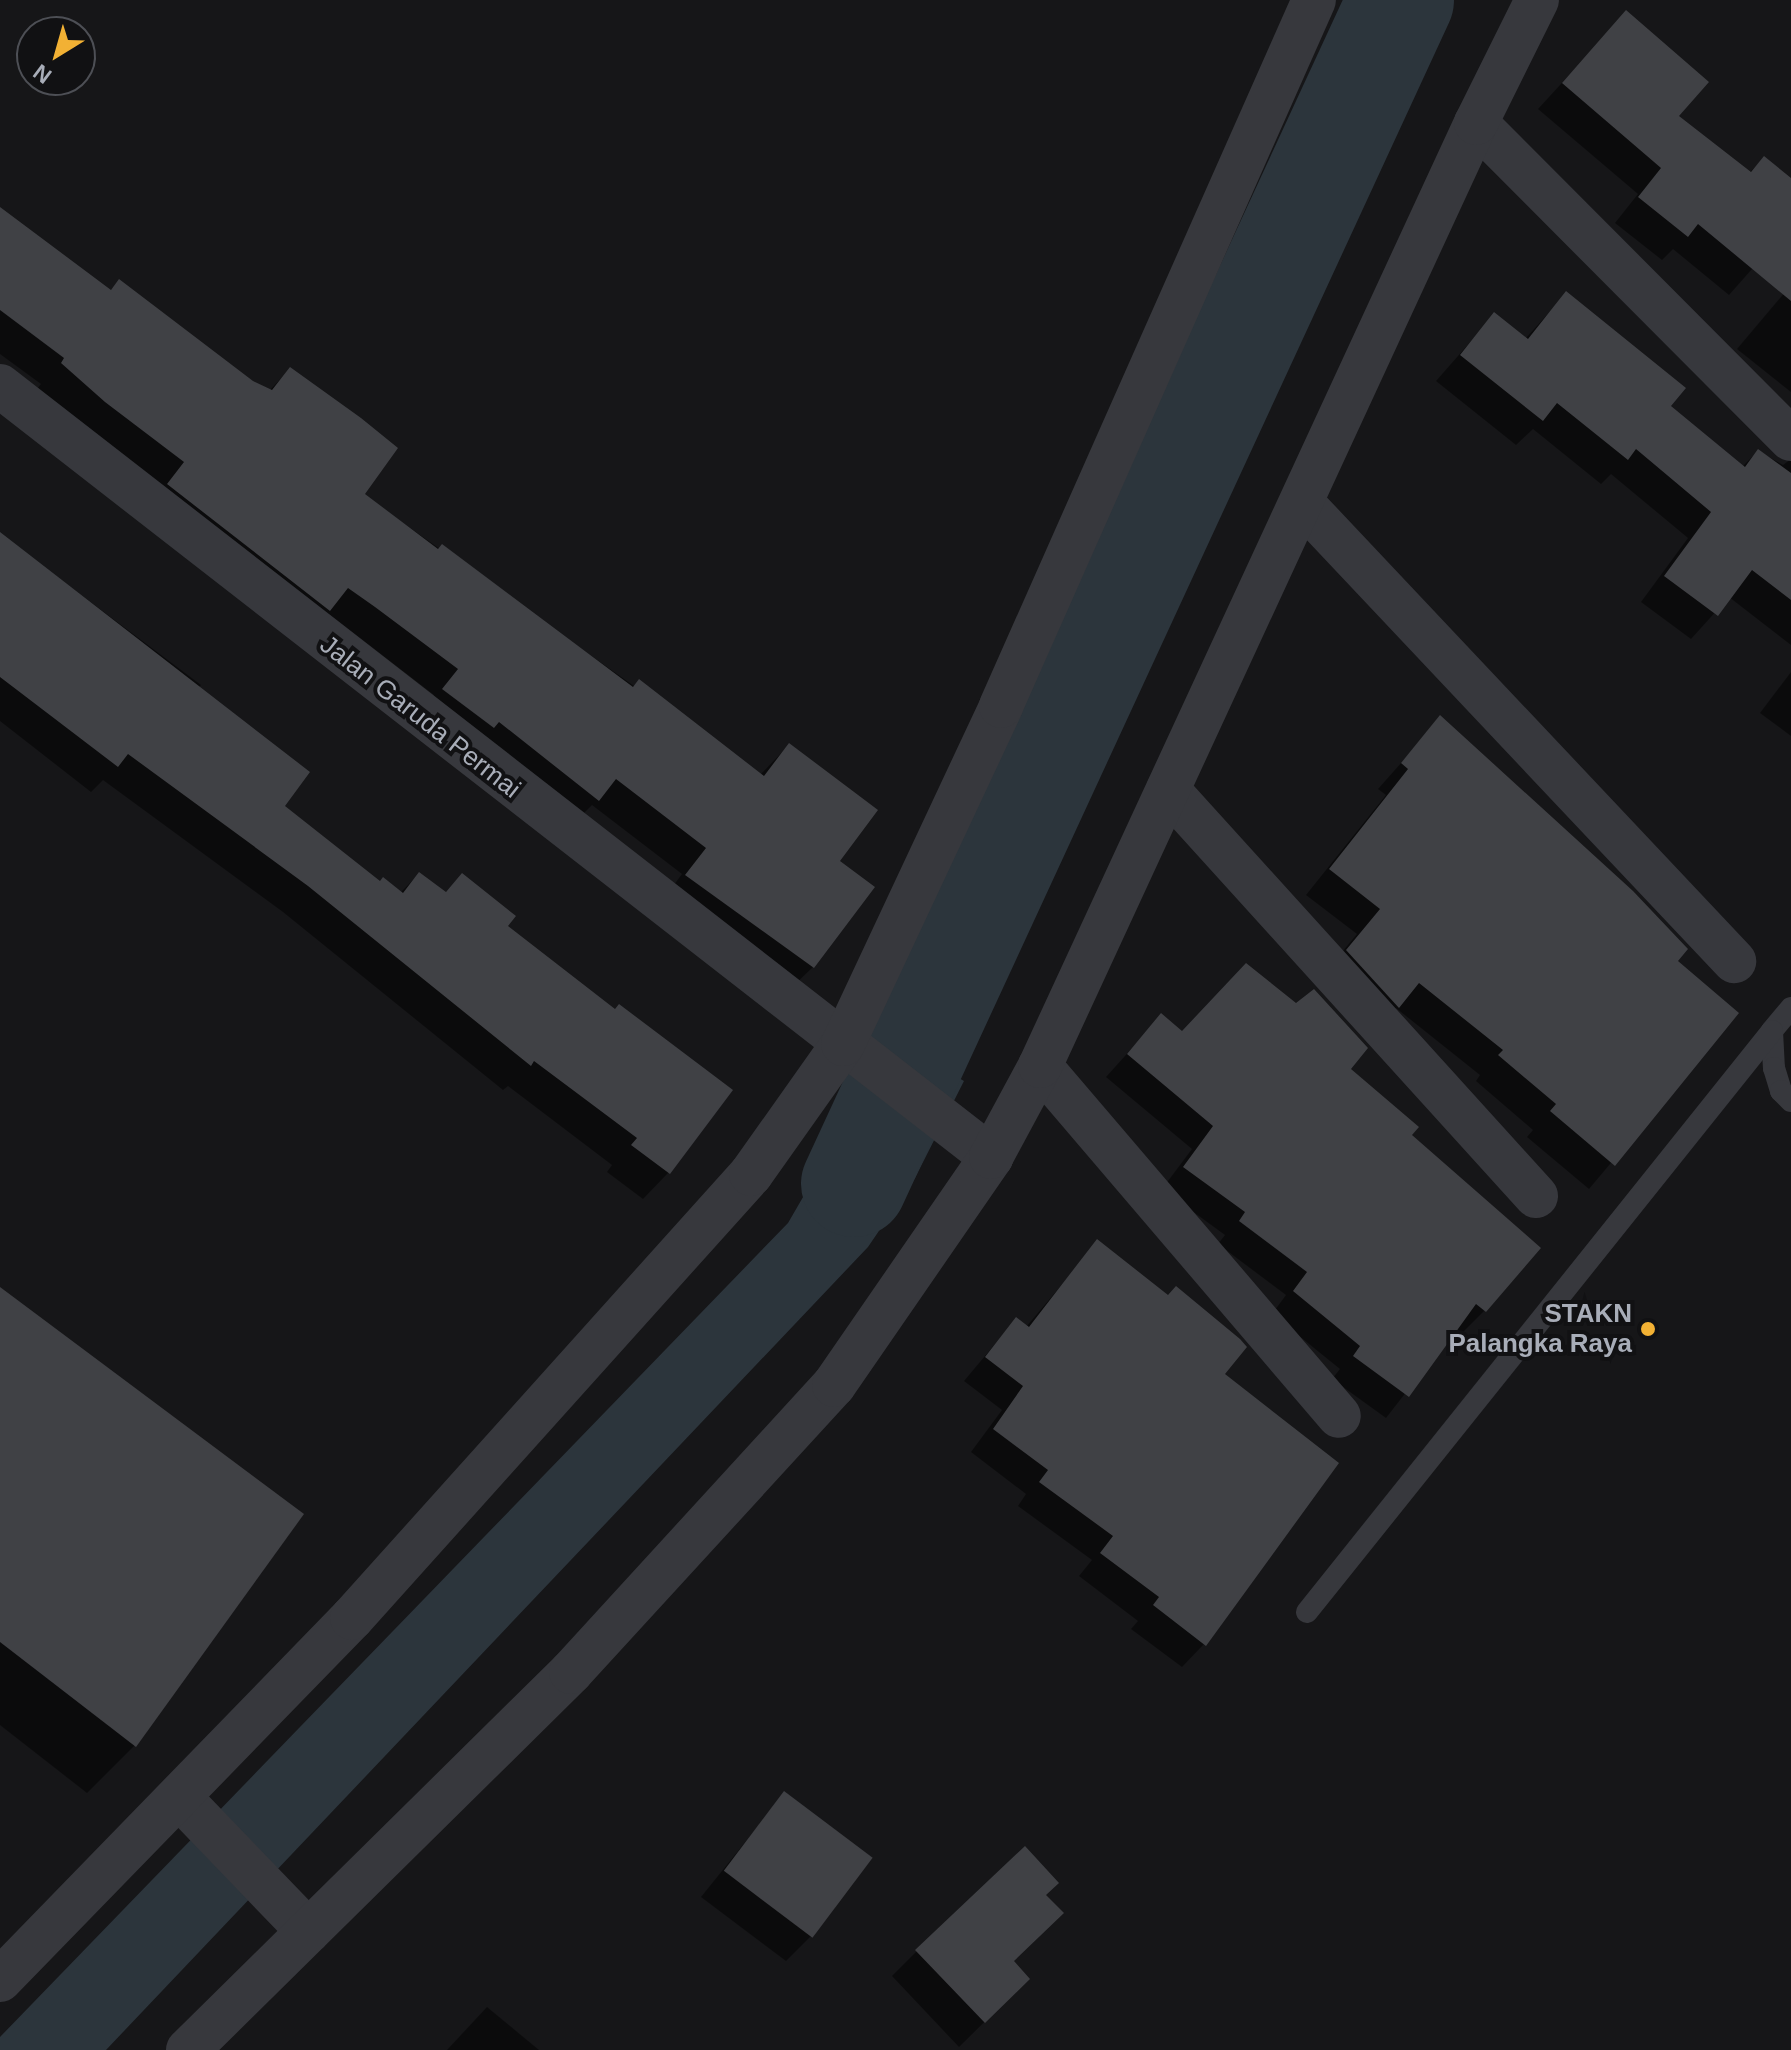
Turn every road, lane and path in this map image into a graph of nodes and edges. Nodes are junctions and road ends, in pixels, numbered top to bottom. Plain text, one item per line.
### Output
1 (1314, 0) edge
2 (1537, 0) edge
3 (1476, 123) junction
4 (0, 386) edge
5 (1791, 439) edge
6 (1302, 503) junction
7 (1168, 790) junction
8 (1734, 961) dead end
9 (1791, 1008) edge
10 (1772, 1031) junction
11 (843, 1044) junction
12 (1040, 1066) junction
13 (1791, 1101) edge
14 (991, 1157) junction
15 (1536, 1196) dead end
16 (1339, 1416) dead end
17 (1307, 1612) dead end
18 (191, 1809) junction
19 (298, 1920) junction
20 (0, 1980) edge
21 (188, 2050) edge

1 - 11 street
2 - 3 street
3 - 5 street
3 - 6 street
4 - 11 street, Jalan Garuda Permai
6 - 7 street
6 - 8 street
7 - 12 street
7 - 15 street
9 - 10 lane
10 - 13 lane
10 - 17 lane
11 - 14 street, Jalan Garuda Permai
11 - 18 street
12 - 14 street
12 - 16 street
14 - 19 street
18 - 19 street
18 - 20 street
19 - 21 street

